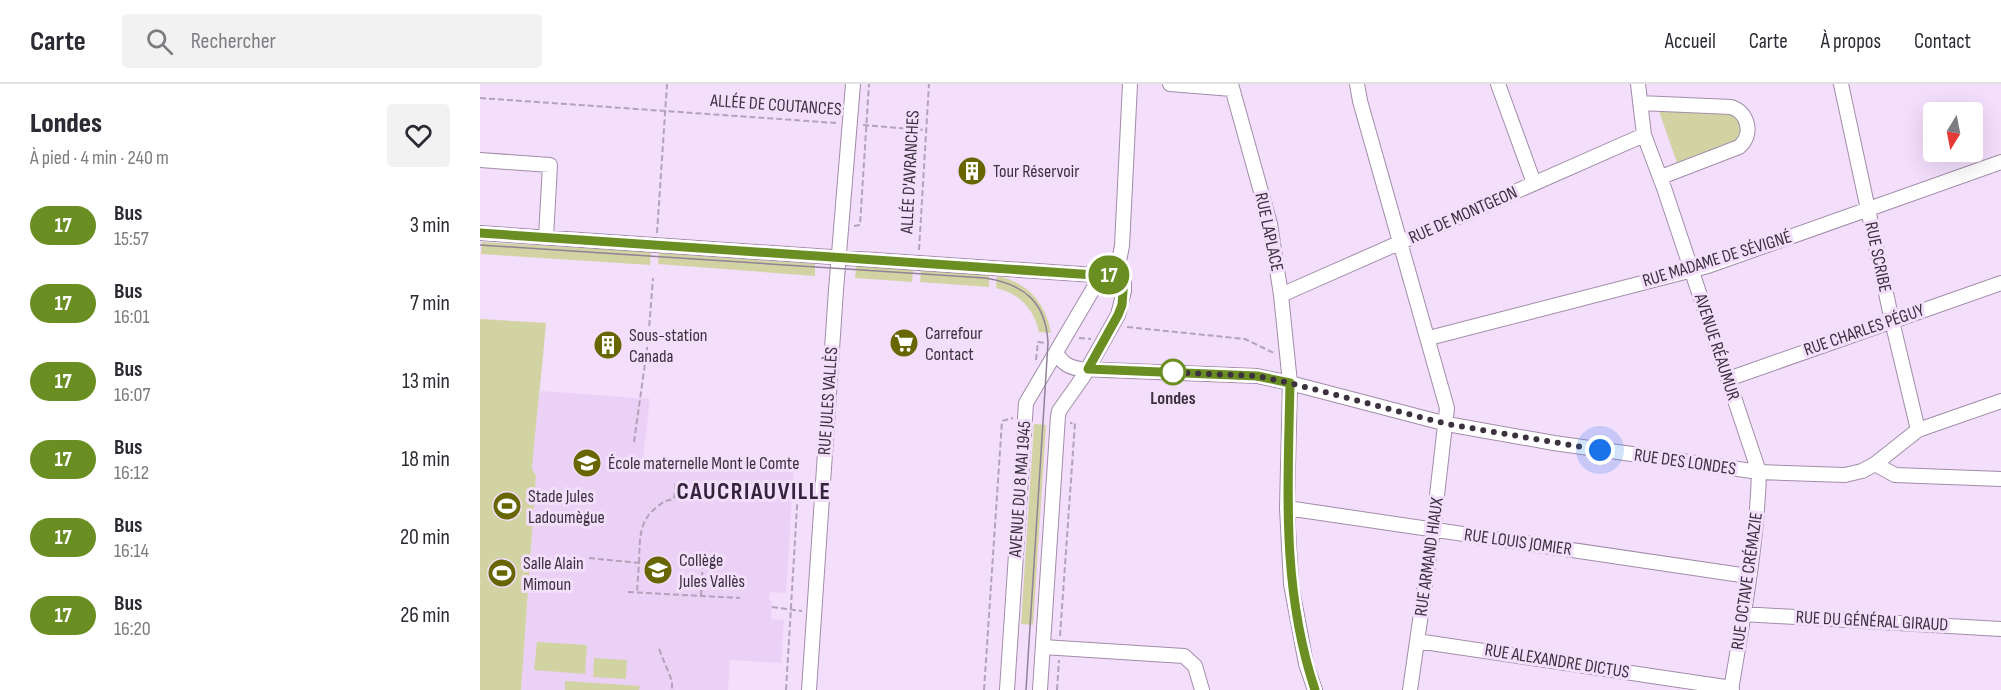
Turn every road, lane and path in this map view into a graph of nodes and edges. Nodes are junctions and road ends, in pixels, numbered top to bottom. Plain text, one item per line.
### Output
1 (667, 84) edge
2 (853, 84) edge
3 (869, 84) edge
4 (929, 84) edge
5 (1130, 84) edge
6 (1170, 84) edge
7 (1357, 84) edge
8 (1498, 84) edge
9 (1638, 84) edge
10 (1841, 84) edge
11 (1232, 86) edge
12 (480, 98) edge
13 (1640, 103) junction
14 (665, 111) junction
15 (851, 124) junction
16 (866, 125) junction
17 (926, 130) junction
18 (1644, 135) junction
19 (480, 160) edge
20 (2001, 162) edge
21 (1660, 177) junction
22 (1534, 183) junction
23 (1868, 209) junction
24 (842, 229) junction
25 (480, 233) edge
26 (546, 237) junction
27 (1400, 242) junction
28 (656, 245) junction
29 (839, 257) junction
30 (1119, 261) junction
31 (918, 262) junction
32 (1692, 270) junction
33 (1102, 274) junction
34 (1124, 277) junction
35 (653, 278) dead end
36 (2001, 283) edge
37 (1281, 295) junction
38 (1892, 321) junction
39 (1112, 326) junction
40 (1066, 335) junction
41 (1428, 338) junction
42 (1102, 343) junction
43 (1056, 352) junction
44 (1288, 359) junction
45 (1088, 369) junction
46 (1728, 379) junction
47 (1290, 383) junction
48 (2001, 401) edge
49 (1002, 421) dead end
50 (1057, 422) junction
51 (1447, 424) junction
52 (1918, 430) junction
53 (634, 442) dead end
54 (1875, 464) junction
55 (1759, 472) junction
56 (2001, 479) edge
57 (676, 481) dead end
58 (798, 490) dead end
59 (1287, 508) junction
60 (1433, 530) junction
61 (589, 558) dead end
62 (703, 560) dead end
63 (639, 563) junction
64 (1748, 576) junction
65 (628, 592) dead end
66 (638, 592) junction
67 (701, 596) junction
68 (740, 598) dead end
69 (772, 607) dead end
70 (791, 609) junction
71 (814, 612) junction
72 (1743, 614) junction
73 (2001, 629) edge
74 (1417, 641) junction
75 (1043, 647) junction
76 (1059, 648) junction
77 (660, 649) dead end
78 (1732, 689) edge
79 (672, 690) edge
80 (786, 690) edge
81 (809, 690) edge
82 (984, 690) edge
83 (1007, 690) edge
84 (1040, 690) edge
85 (1057, 690) edge
86 (1202, 690) edge
87 (1315, 690) edge
88 (1410, 690) edge

1 - 14 path
2 - 15 street, RUE JULES VALLÈS
3 - 16 path
4 - 17 path, ALLÉE D'AVRANCHES
5 - 30 street
6 - 11 street
7 - 27 street, RUE ARMAND HIAUX
8 - 22 street
9 - 13 street, AVENUE RÉAUMUR
10 - 23 street, RUE SCRIBE
11 - 37 street, RUE LAPLACE
12 - 14 path, ALLÉE DE COUTANCES
13 - 18 street, AVENUE RÉAUMUR
13 - 21 street
14 - 15 path, ALLÉE DE COUTANCES
14 - 28 path
15 - 16 path, ALLÉE DE COUTANCES
15 - 24 street, RUE JULES VALLÈS
16 - 17 path, ALLÉE DE COUTANCES
16 - 24 path
17 - 31 path, ALLÉE D'AVRANCHES
18 - 21 street, AVENUE RÉAUMUR
18 - 22 street, RUE DE MONTGEON
19 - 26 street
20 - 23 street, RUE MADAME DE SÉVIGNÉ
21 - 32 street, AVENUE RÉAUMUR
22 - 27 street, RUE DE MONTGEON
23 - 32 street, RUE MADAME DE SÉVIGNÉ
23 - 38 street, RUE SCRIBE
24 - 29 street, RUE JULES VALLÈS
25 - 26 street
26 - 28 street
27 - 37 street, RUE DE MONTGEON
27 - 41 street, RUE ARMAND HIAUX
28 - 29 street
29 - 31 street
29 - 71 street, RUE JULES VALLÈS
30 - 33 street, AVENUE DU 8 MAI 1945
30 - 34 street, AVENUE DU 8 MAI 1945
31 - 33 street
32 - 41 street, RUE MADAME DE SÉVIGNÉ
32 - 46 street, AVENUE RÉAUMUR
33 - 34 street
33 - 40 street, AVENUE DU 8 MAI 1945
34 - 39 street, AVENUE DU 8 MAI 1945
35 - 53 path
36 - 38 street, RUE CHARLES PÉGUY
37 - 44 street, RUE LAPLACE
38 - 46 street, RUE CHARLES PÉGUY
38 - 52 street, RUE SCRIBE
39 - 42 street, AVENUE DU 8 MAI 1945
39 - 44 path
40 - 42 path
40 - 43 street, AVENUE DU 8 MAI 1945
41 - 51 street, RUE ARMAND HIAUX
42 - 45 street, AVENUE DU 8 MAI 1945
43 - 45 street, RUE DES LONDES
43 - 83 street, AVENUE DU 8 MAI 1945
44 - 47 street, RUE LAPLACE
45 - 47 street, RUE DES LONDES
45 - 50 street, AVENUE DU 8 MAI 1945
46 - 55 street, AVENUE RÉAUMUR
47 - 51 street, RUE DES LONDES
47 - 59 street, RUE LAPLACE
48 - 52 street, RUE DES LONDES
49 - 82 path
50 - 75 street, AVENUE DU 8 MAI 1945
50 - 76 path
51 - 55 street, RUE DES LONDES
51 - 60 street, RUE ARMAND HIAUX
52 - 54 street, RUE DES LONDES
54 - 55 street, RUE DES LONDES
54 - 56 street
55 - 64 street, RUE OCTAVE CRÉMAZIE
57 - 63 path
58 - 70 path
59 - 60 street, RUE LOUIS JOMIER
59 - 87 street, RUE LAPLACE
60 - 64 street, RUE LOUIS JOMIER
60 - 74 street, RUE ARMAND HIAUX
61 - 63 path
62 - 67 path
63 - 66 path
64 - 72 street, RUE OCTAVE CRÉMAZIE
65 - 66 path
66 - 67 path
67 - 68 path
69 - 70 path
70 - 71 path
70 - 80 path
71 - 81 street, RUE JULES VALLÈS
72 - 73 street, RUE DU GÉNÉRAL GIRAUD
72 - 78 street, RUE OCTAVE CRÉMAZIE
74 - 78 street, RUE ALEXANDRE DICTUS
74 - 88 street, RUE ARMAND HIAUX
75 - 76 street
75 - 84 street, AVENUE DU 8 MAI 1945
76 - 85 path
76 - 86 street
77 - 79 path

